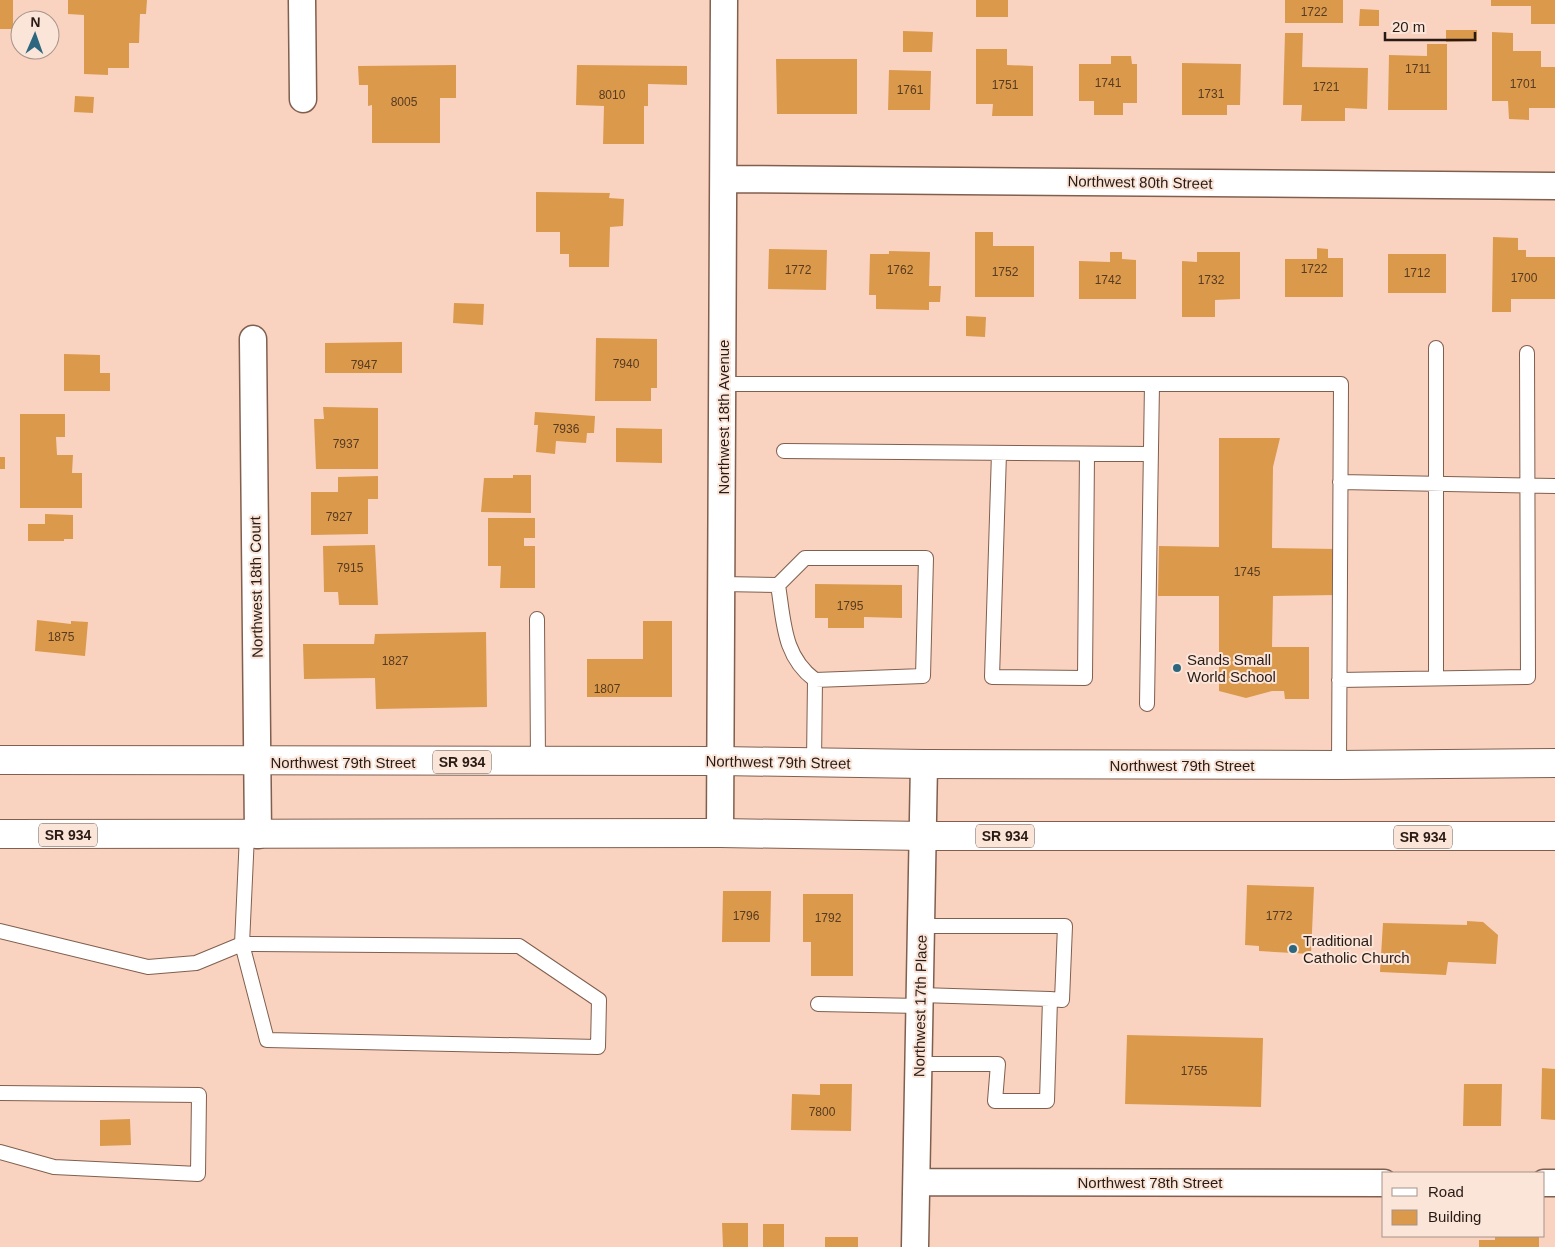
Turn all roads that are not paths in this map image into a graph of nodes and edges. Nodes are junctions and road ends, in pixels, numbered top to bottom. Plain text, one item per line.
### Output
1 (302, 0) edge
2 (724, 0) edge
3 (303, 99) dead end
4 (725, 178) junction
5 (1555, 186) edge
6 (254, 339) dead end
7 (1436, 348) dead end
8 (1527, 354) dead end
9 (723, 384) junction
10 (1152, 384) junction
11 (784, 450) dead end
12 (998, 453) junction
13 (1087, 454) junction
14 (1151, 454) junction
15 (1340, 482) junction
16 (1435, 484) junction
17 (1528, 486) junction
18 (1555, 486) edge
19 (722, 584) junction
20 (778, 585) junction
21 (537, 619) dead end
22 (1436, 678) junction
23 (815, 680) junction
24 (1339, 680) junction
25 (1147, 704) dead end
26 (0, 760) edge
27 (721, 761) junction
28 (258, 762) junction
29 (538, 762) junction
30 (814, 762) junction
31 (1555, 763) edge
32 (924, 764) junction
33 (1339, 765) junction
34 (720, 833) junction
35 (0, 834) edge
36 (252, 835) junction
37 (924, 836) junction
38 (1555, 836) edge
39 (922, 926) junction
40 (0, 931) edge
41 (242, 944) junction
42 (1050, 999) junction
43 (920, 1001) junction
44 (818, 1004) dead end
45 (919, 1064) junction
46 (0, 1092) edge
47 (0, 1152) edge
48 (916, 1182) junction
49 (1382, 1183) edge
50 (915, 1247) edge

1 - 3 street
2 - 4 street, Northwest 18th Avenue
4 - 5 street, Northwest 80th Street
4 - 9 street, Northwest 18th Avenue
6 - 28 street, Northwest 18th Court
7 - 16 lane
8 - 17 lane
9 - 10 lane
9 - 19 street, Northwest 18th Avenue
10 - 14 lane
10 - 15 lane
11 - 12 lane
12 - 13 lane
12 - 13 lane
13 - 14 lane
14 - 25 lane
15 - 16 lane
15 - 24 lane
16 - 17 lane
16 - 22 lane
17 - 18 lane
17 - 22 lane
19 - 20 lane
19 - 27 street, Northwest 18th Avenue
20 - 23 lane
20 - 23 lane
21 - 29 lane
22 - 24 lane
23 - 30 lane
24 - 33 lane
26 - 28 main road, Northwest 79th Street / SR 934
27 - 29 main road, Northwest 79th Street / SR 934
27 - 30 main road, Northwest 79th Street / SR 934
27 - 34 street, Northwest 18th Avenue
28 - 29 main road, Northwest 79th Street / SR 934
28 - 36 street, Northwest 18th Court
30 - 32 main road, Northwest 79th Street / SR 934
31 - 33 main road, Northwest 79th Street / SR 934
32 - 33 main road, Northwest 79th Street / SR 934
32 - 37 street, Northwest 17th Place
34 - 36 main road, SR 934
34 - 37 main road, SR 934
35 - 36 main road, SR 934
36 - 41 lane
37 - 38 main road, SR 934
37 - 39 street, Northwest 17th Place
39 - 42 lane
39 - 43 street, Northwest 17th Place
40 - 41 lane
41 - 41 lane
42 - 43 lane
42 - 45 lane
43 - 44 lane
43 - 45 street, Northwest 17th Place
45 - 48 street, Northwest 17th Place
46 - 47 lane
48 - 49 street, Northwest 78th Street
48 - 50 street, Northwest 17th Place

